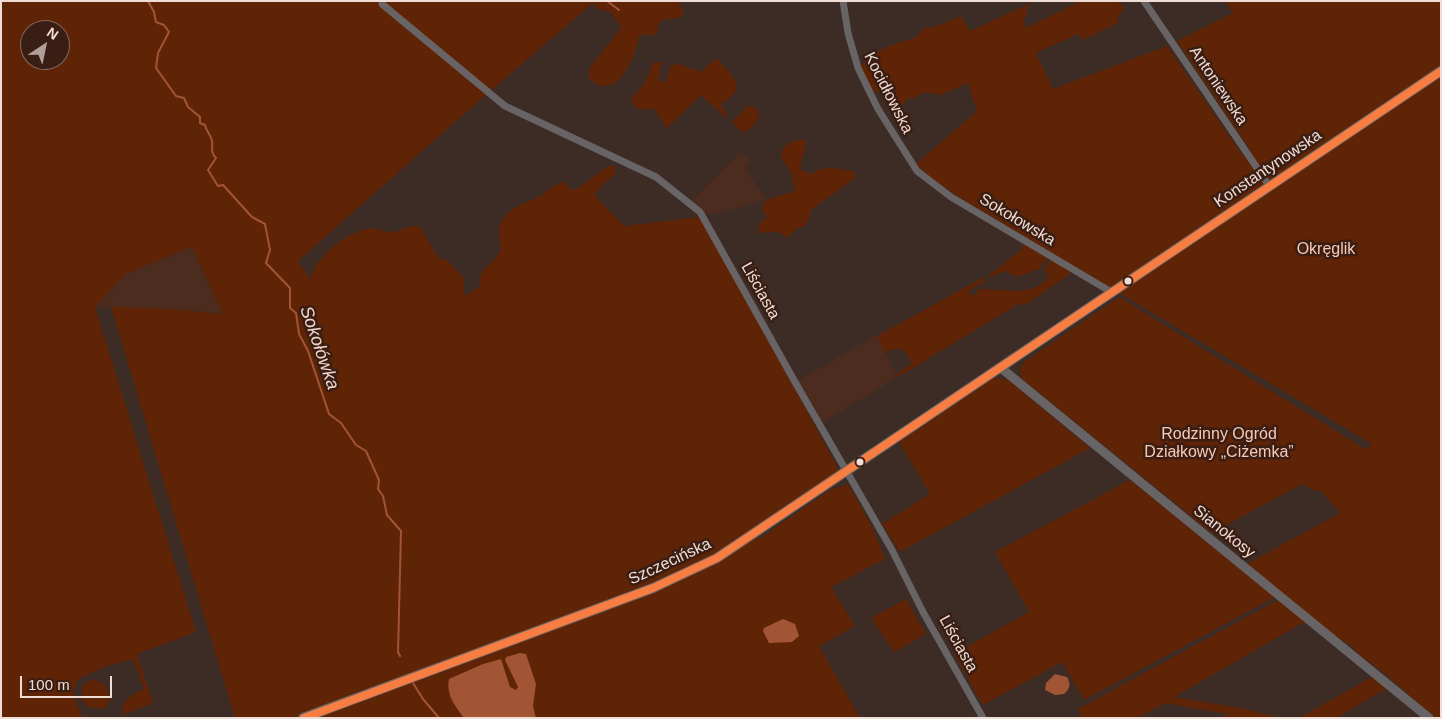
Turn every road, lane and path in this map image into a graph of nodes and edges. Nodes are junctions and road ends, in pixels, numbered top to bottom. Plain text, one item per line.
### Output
1 (843, 1) edge
2 (1144, 1) edge
3 (382, 4) dead end
4 (1441, 71) edge
5 (912, 165) joint
6 (1270, 187) junction
7 (1113, 293) junction
8 (1001, 368) junction
9 (846, 472) junction
10 (320, 715) edge
11 (303, 718) edge
12 (983, 718) edge
13 (1429, 718) edge

1 - 5 street, Kocidłowska
2 - 6 street, Antoniewska
3 - 9 street, Liściasta
4 - 6 main road, Konstantynowska
5 - 7 street, Sokołowska
6 - 7 main road, Konstantynowska
7 - 8 main road, Szczecińska
8 - 9 main road, Szczecińska
8 - 13 street, Sianokosy
9 - 10 main road, Szczecińska
9 - 12 street, Liściasta
10 - 11 main road, Szczecińska

